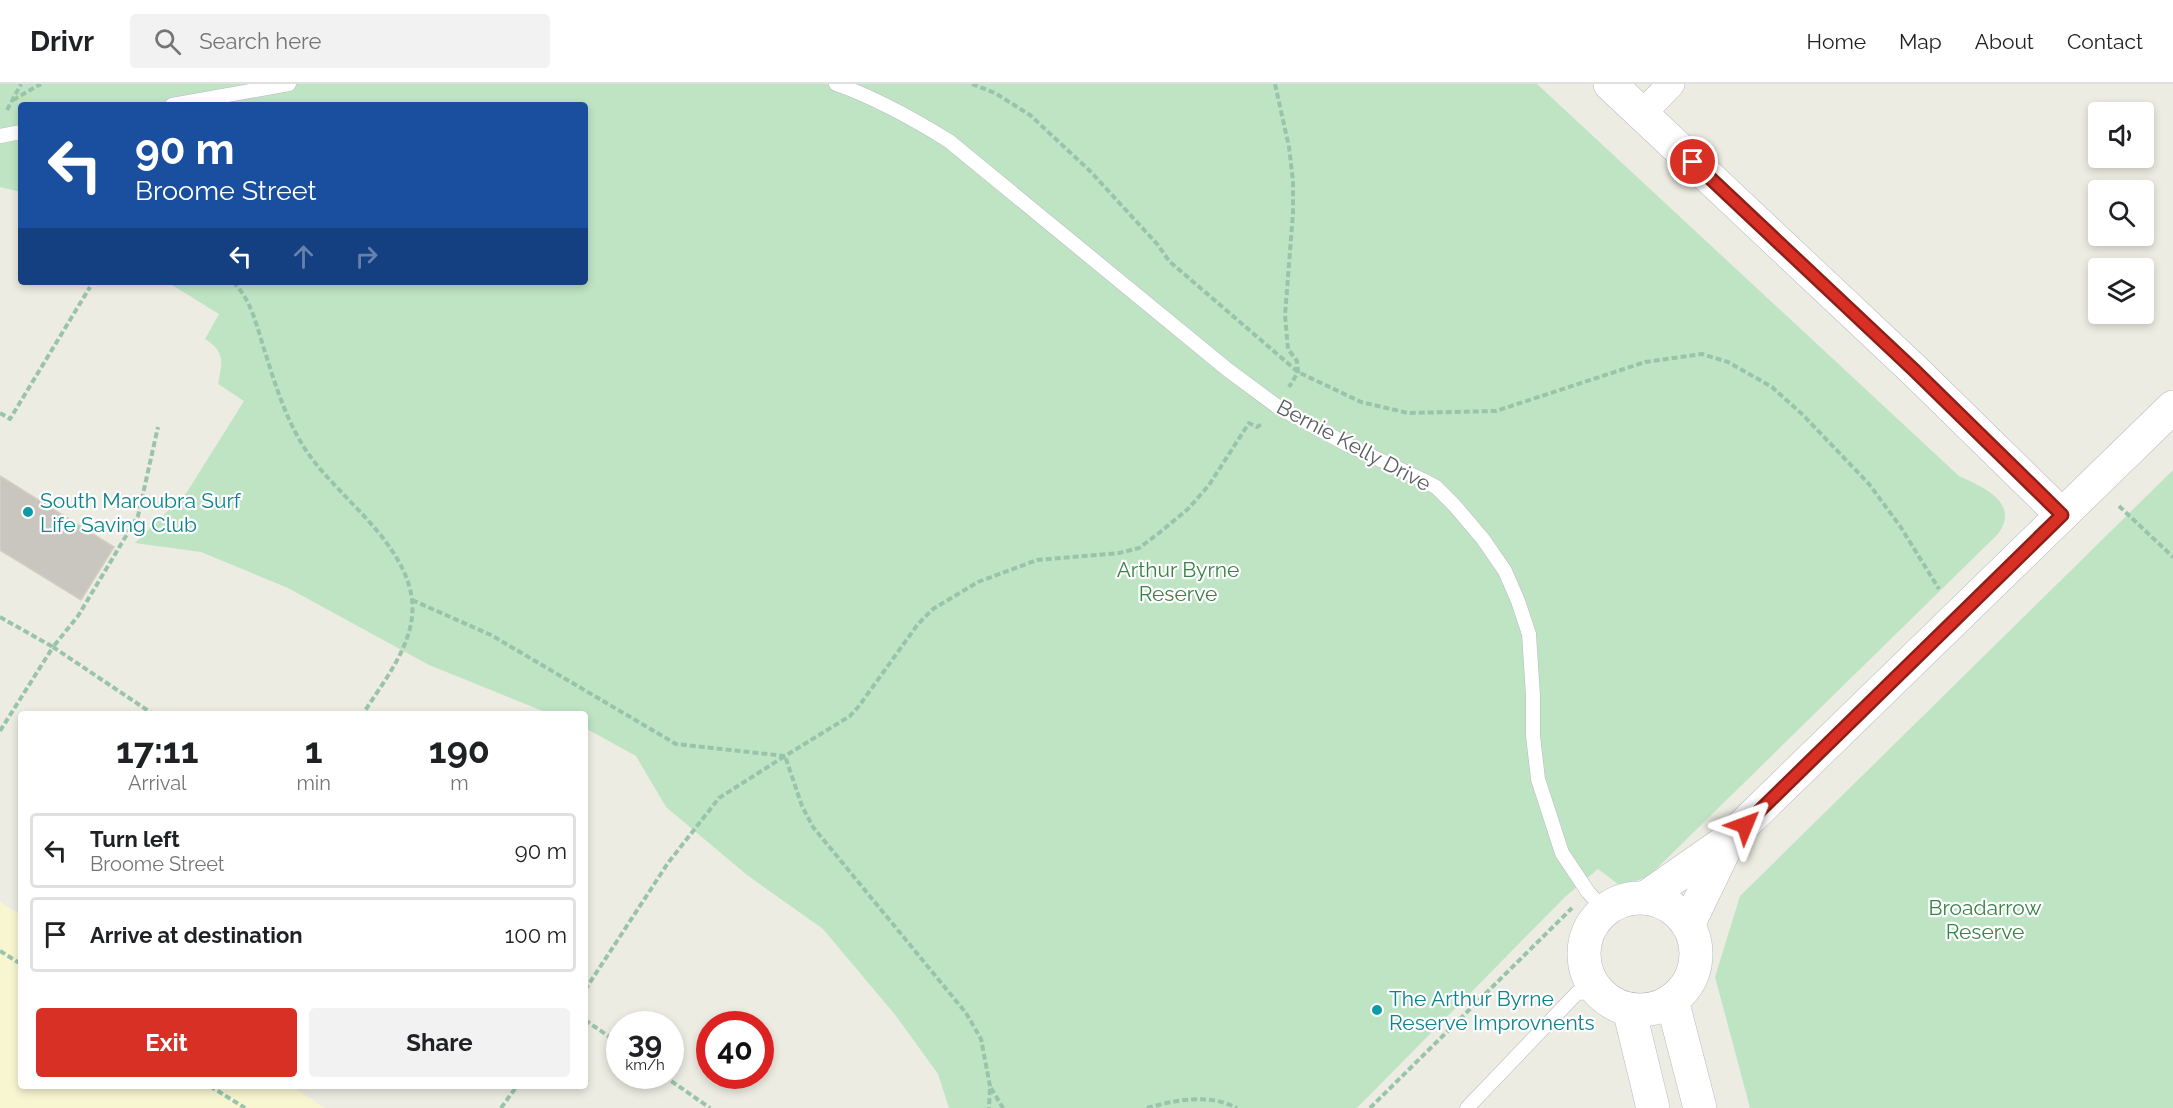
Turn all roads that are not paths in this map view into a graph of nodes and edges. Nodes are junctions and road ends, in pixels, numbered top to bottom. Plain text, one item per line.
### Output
1 (289, 84) edge
2 (836, 84) edge
3 (1610, 84) edge
4 (1671, 84) edge
5 (189, 102) edge
6 (1642, 114) junction
7 (18, 133) edge
8 (0, 136) edge
9 (2173, 407) edge
10 (2062, 515) junction
11 (1728, 840) junction
12 (1646, 898) junction
13 (1590, 907) junction
14 (1688, 925) junction
15 (1599, 992) junction
16 (1672, 1000) junction
17 (1629, 1009) junction
18 (1467, 1108) edge
19 (1653, 1108) edge
20 (1700, 1108) edge

1 - 5 lane
2 - 13 lane, Bernie Kelly Drive
3 - 6 street
4 - 6 street
6 - 10 street
7 - 8 lane
9 - 10 street
10 - 11 street
11 - 12 street
11 - 14 street
12 - 13 street
12 - 14 street
13 - 15 street
14 - 16 street
15 - 17 street
15 - 18 lane
16 - 17 street
16 - 20 street
17 - 19 street

